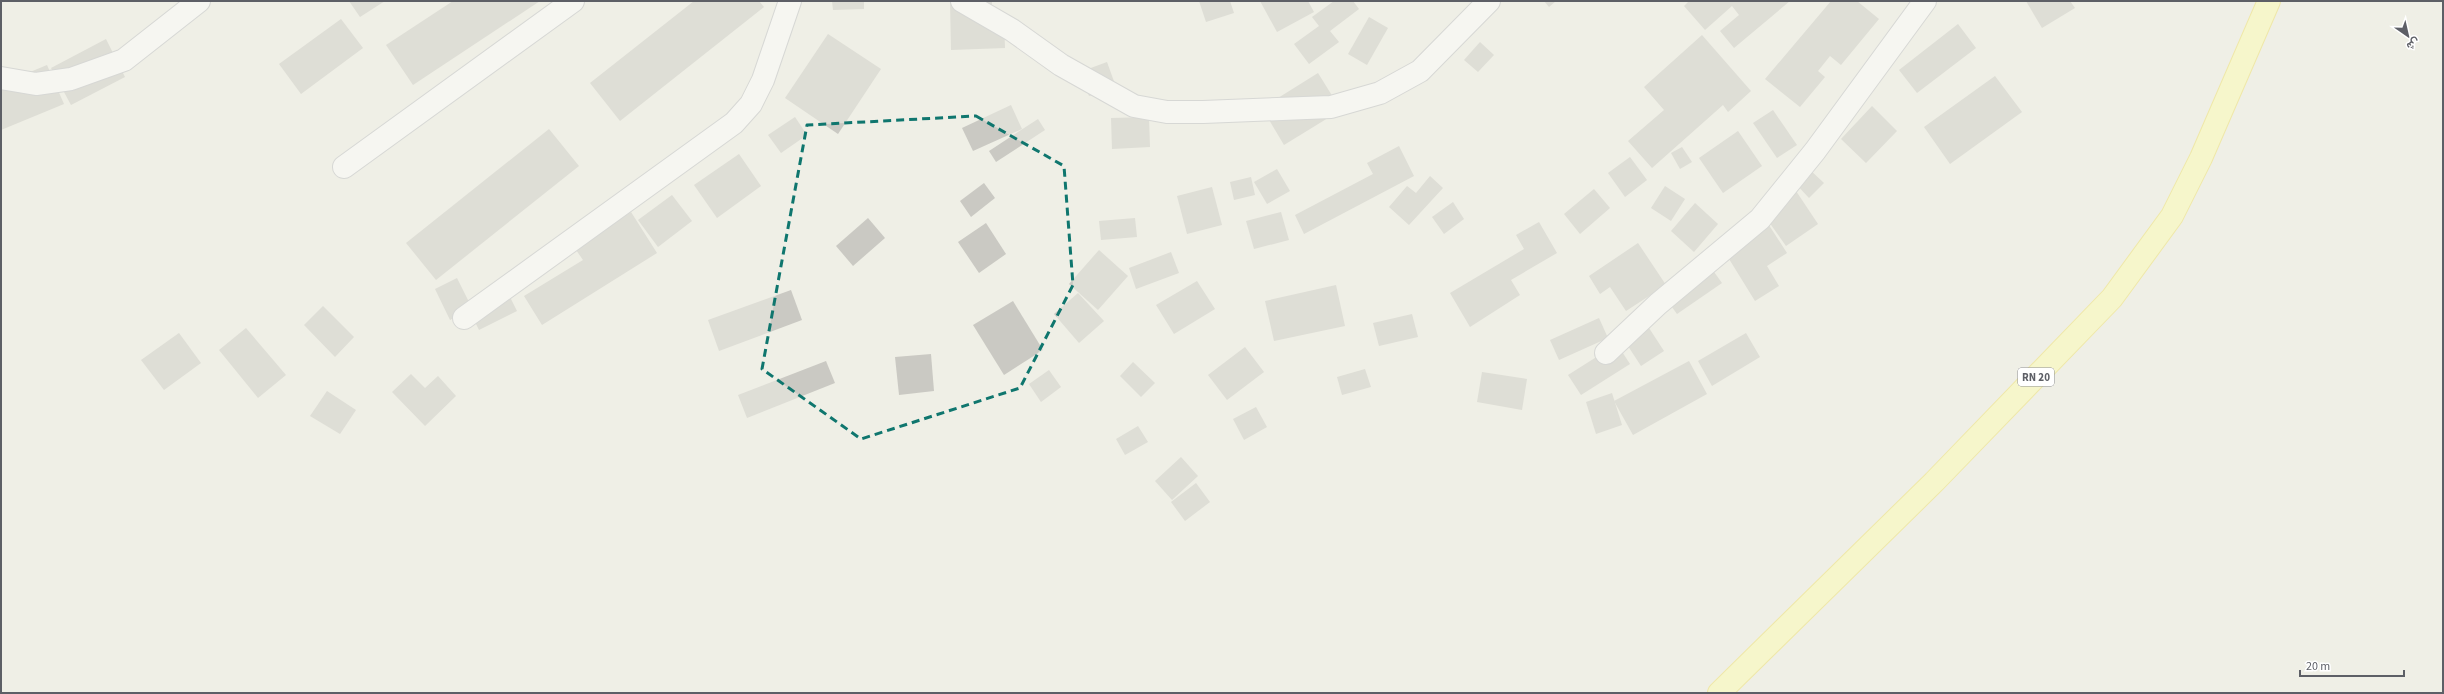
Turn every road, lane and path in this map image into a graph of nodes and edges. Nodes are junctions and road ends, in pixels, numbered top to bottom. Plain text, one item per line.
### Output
1 (199, 1) edge
2 (573, 1) edge
3 (790, 1) edge
4 (962, 1) edge
5 (1488, 1) edge
6 (1925, 1) edge
7 (2269, 1) edge
8 (1, 78) edge
9 (344, 167) dead end
10 (464, 318) dead end
11 (1606, 353) dead end
12 (1718, 693) edge

1 - 8 street
2 - 9 street
3 - 10 street
4 - 5 street
6 - 11 street
7 - 12 main road, RN 20

